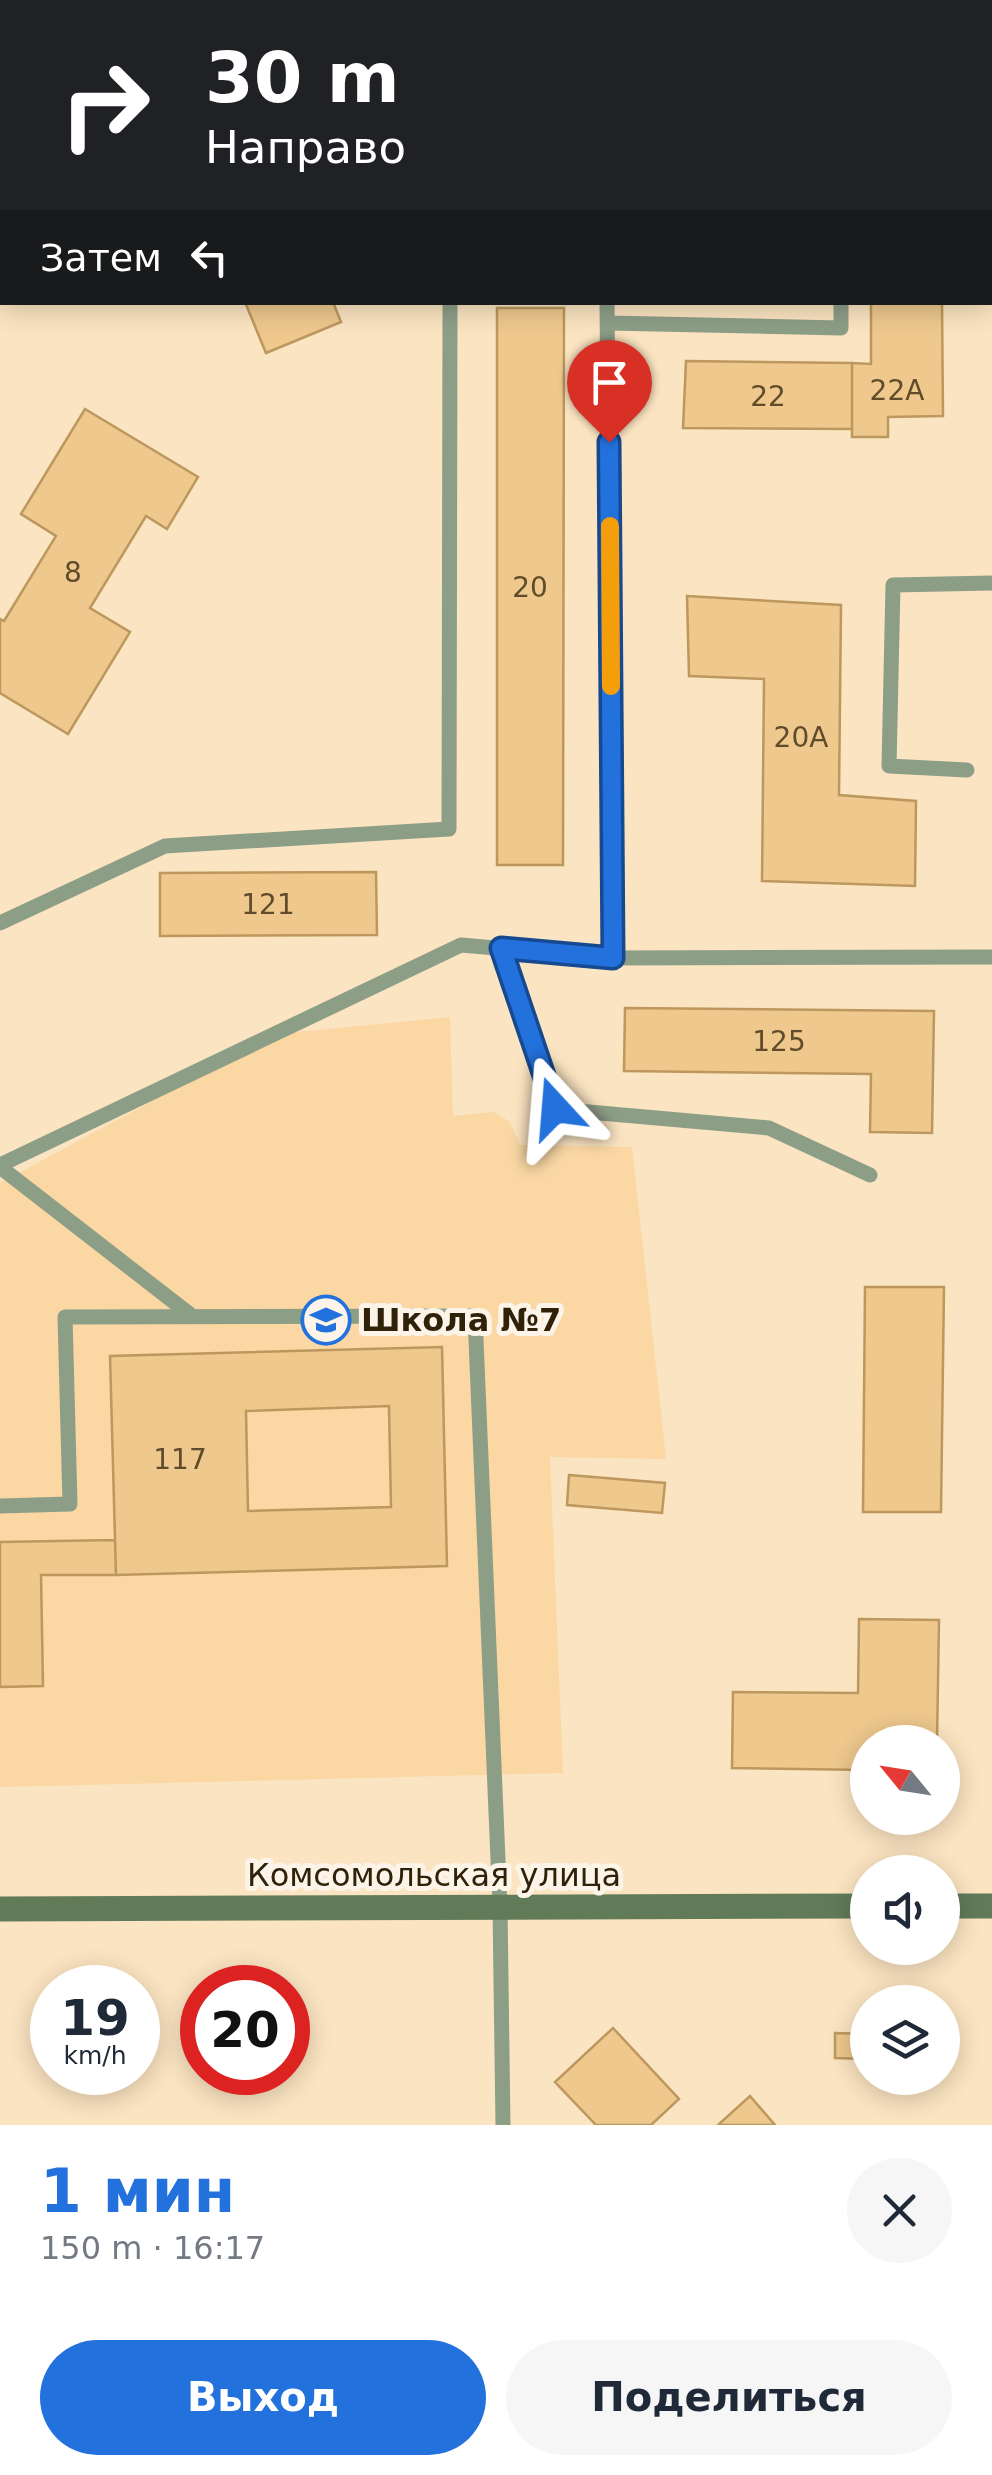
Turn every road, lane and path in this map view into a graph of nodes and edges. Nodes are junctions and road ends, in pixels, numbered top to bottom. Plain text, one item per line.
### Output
1 (450, 305) edge
2 (607, 305) edge
3 (841, 305) edge
4 (608, 323) junction
5 (992, 583) edge
6 (967, 770) dead end
7 (0, 923) edge
8 (501, 948) junction
9 (992, 957) edge
10 (613, 958) junction
11 (0, 1166) edge
12 (870, 1175) dead end
13 (192, 1316) junction
14 (0, 1506) edge
15 (850, 1906) edge
16 (960, 1906) edge
17 (992, 1906) edge
18 (500, 1908) junction
19 (0, 1910) edge
20 (503, 2125) edge

1 - 7 lane
2 - 4 lane
3 - 4 lane
4 - 10 lane
5 - 6 lane
8 - 10 lane
8 - 11 lane
8 - 12 lane
9 - 10 lane
11 - 13 lane
13 - 14 lane
13 - 18 lane
15 - 18 main road, Комсомольская улица
16 - 17 main road
18 - 19 main road, Комсомольская улица
18 - 20 lane

